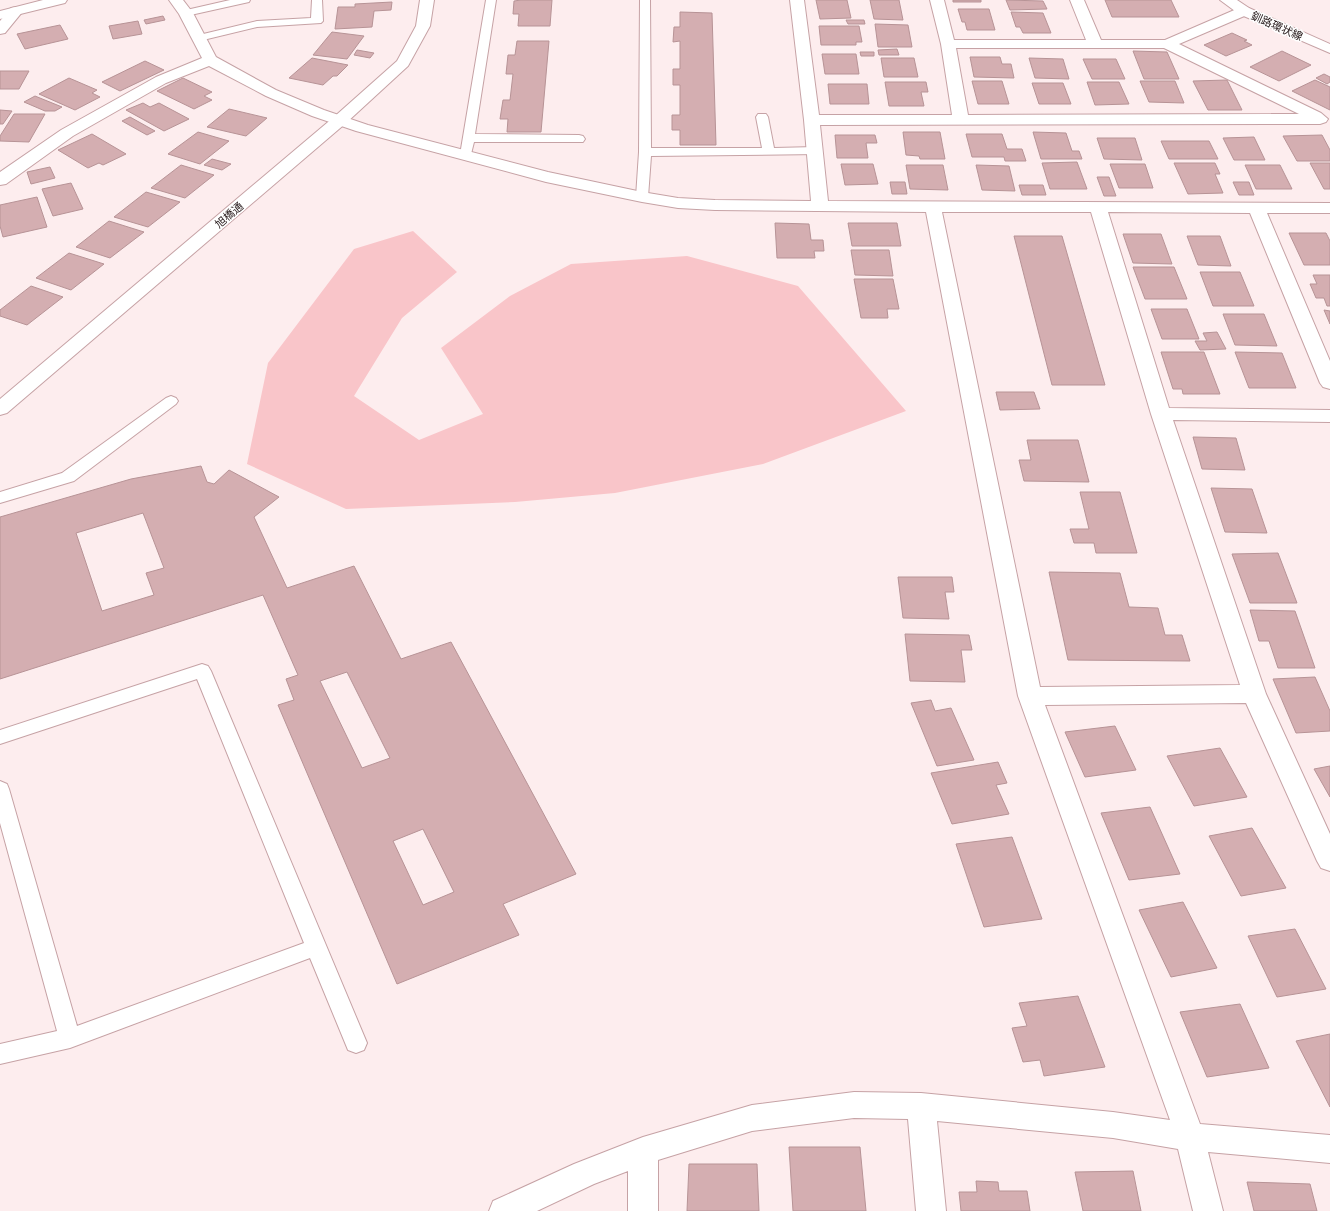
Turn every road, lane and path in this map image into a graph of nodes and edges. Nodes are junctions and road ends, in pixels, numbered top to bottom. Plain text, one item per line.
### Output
1 (60, 0) edge
2 (176, 0) edge
3 (245, 0) edge
4 (317, 0) edge
5 (427, 0) edge
6 (491, 0) edge
7 (645, 0) edge
8 (797, 0) edge
9 (937, 0) edge
10 (1077, 0) edge
11 (1227, 0) edge
12 (16, 11) junction
13 (1244, 11) junction
14 (186, 13) junction
15 (0, 14) edge
16 (0, 30) edge
17 (199, 38) junction
18 (948, 44) junction
19 (1095, 44) junction
20 (1167, 44) junction
21 (1330, 49) edge
22 (210, 60) junction
23 (762, 117) dead end
24 (961, 119) junction
25 (340, 120) junction
26 (812, 120) junction
27 (1325, 122) edge
28 (469, 138) junction
29 (579, 139) dead end
30 (816, 151) junction
31 (645, 152) junction
32 (769, 152) junction
33 (466, 155) junction
34 (0, 180) edge
35 (642, 197) junction
36 (820, 206) junction
37 (933, 207) junction
38 (1098, 208) junction
39 (1256, 208) junction
40 (1330, 208) edge
41 (1330, 383) edge
42 (171, 401) dead end
43 (0, 409) edge
44 (1161, 414) junction
45 (1330, 416) edge
46 (0, 498) edge
47 (1254, 694) junction
48 (1030, 696) junction
49 (0, 737) edge
50 (0, 789) edge
51 (1330, 861) edge
52 (316, 947) junction
53 (70, 1038) junction
54 (356, 1043) dead end
55 (0, 1054) edge
56 (921, 1106) junction
57 (1190, 1137) junction
58 (1330, 1149) edge
59 (643, 1151) junction
60 (504, 1211) edge
61 (643, 1211) edge
62 (931, 1211) edge
63 (1208, 1211) edge

1 - 12 street
2 - 14 street
3 - 14 lane
4 - 17 lane
5 - 25 street, 旭橋通
6 - 28 lane
7 - 31 lane
8 - 26 street
9 - 18 street
10 - 19 street
11 - 13 street, 釧路環状線
12 - 15 street
12 - 16 street
13 - 20 street
13 - 21 street, 釧路環状線
14 - 17 street
17 - 22 street
18 - 19 street
18 - 24 street
19 - 20 street
20 - 27 street
22 - 25 street
22 - 34 street
23 - 32 lane
24 - 26 street
24 - 27 street
25 - 33 street
25 - 43 street, 旭橋通
26 - 30 street
28 - 29 lane
28 - 33 lane
30 - 32 lane
30 - 36 street
31 - 32 lane
31 - 35 lane
33 - 35 street
35 - 36 street
36 - 37 street
37 - 38 street
37 - 48 street
38 - 39 street
38 - 44 street
39 - 40 street
39 - 41 street
42 - 46 lane
44 - 45 street
44 - 47 street
47 - 48 street
47 - 51 street
48 - 57 street
49 - 52 lane
50 - 53 lane
52 - 53 lane
52 - 54 lane
53 - 55 lane
56 - 57 street
56 - 59 street
56 - 62 street
57 - 58 street
57 - 63 street
59 - 60 street
59 - 61 street

